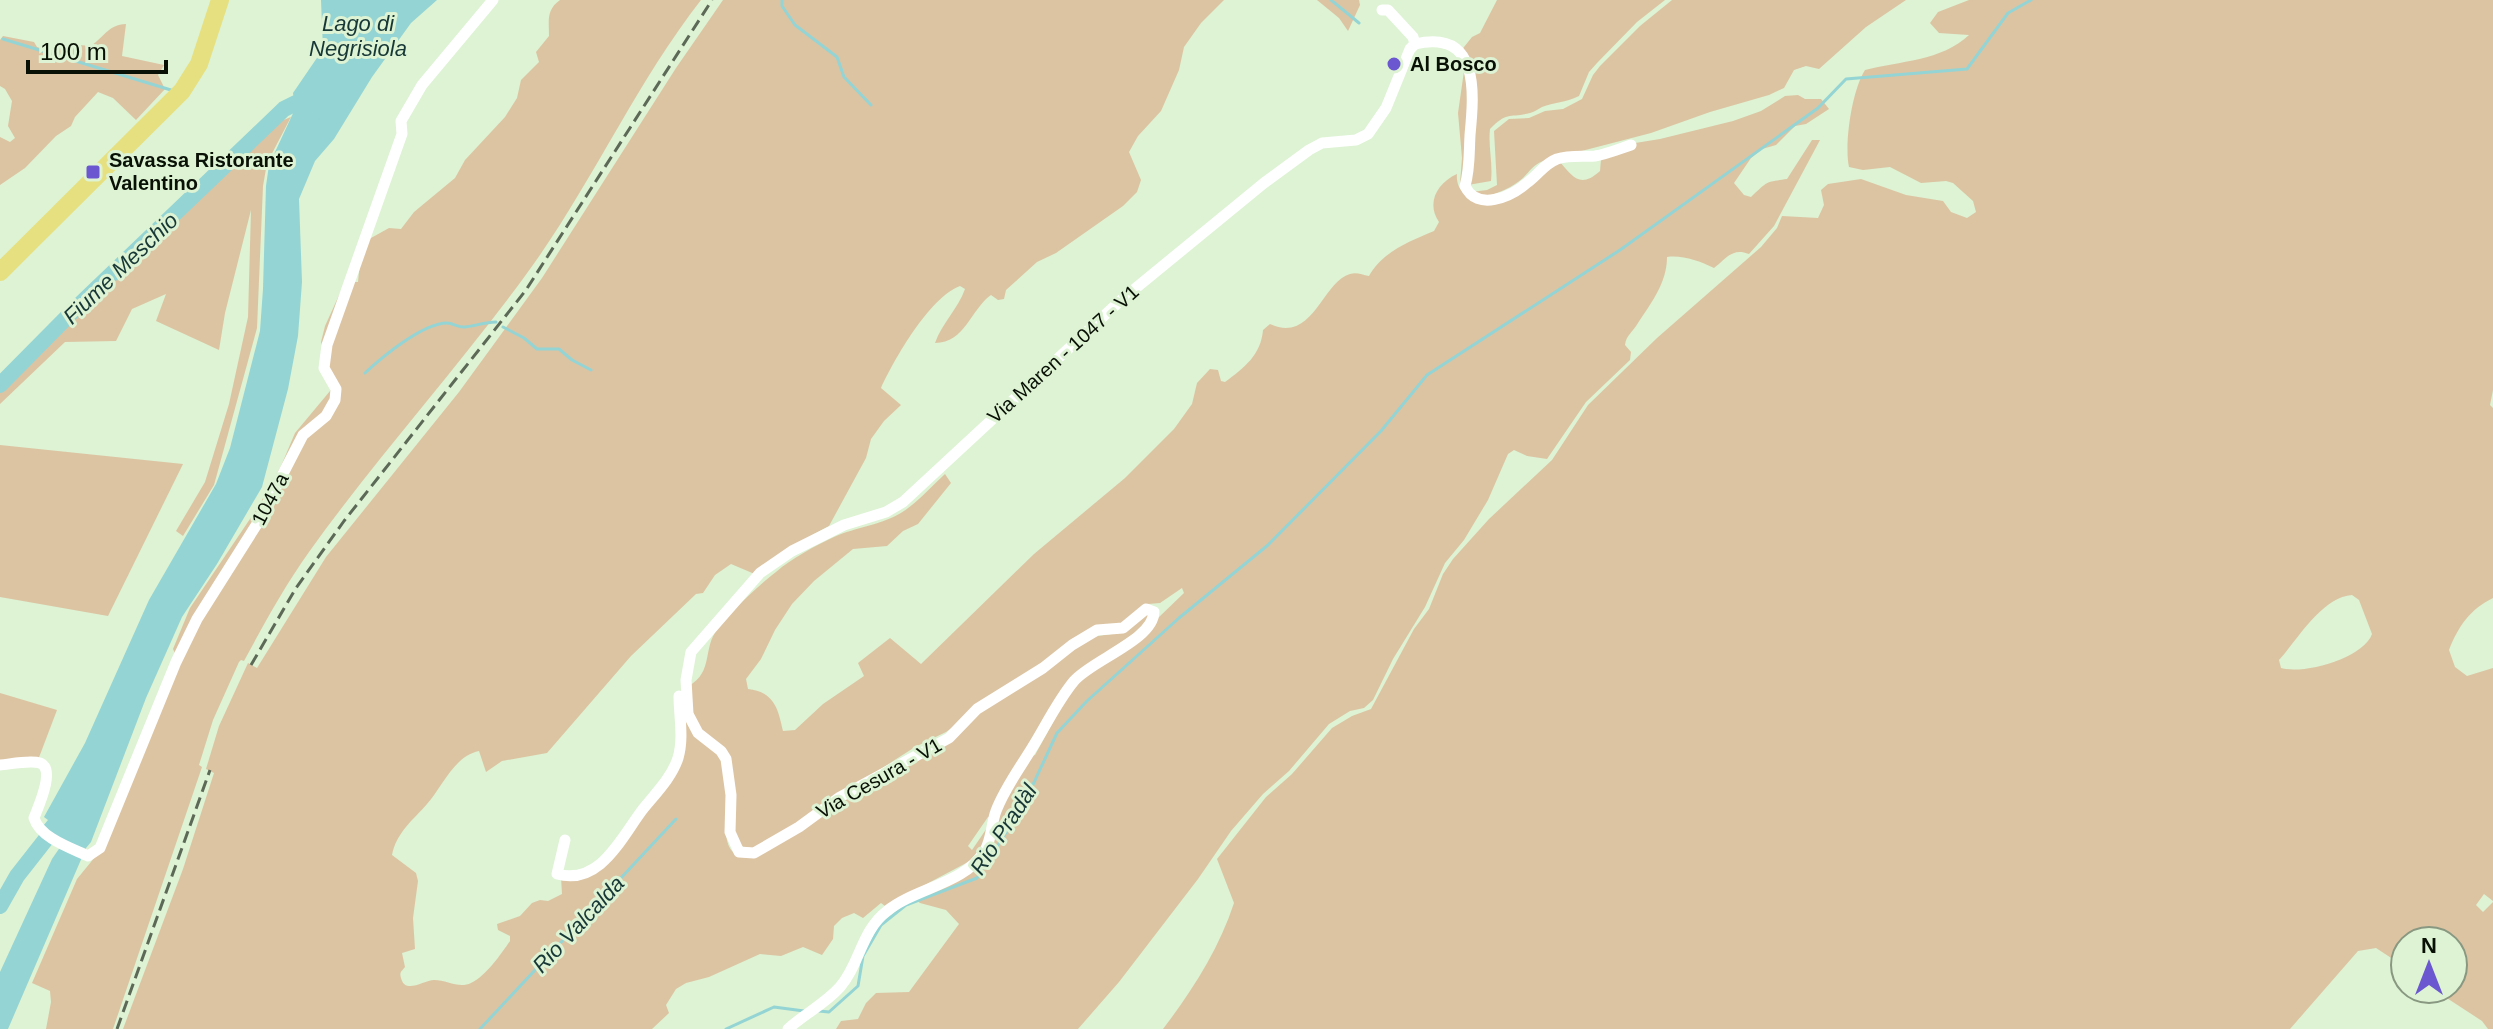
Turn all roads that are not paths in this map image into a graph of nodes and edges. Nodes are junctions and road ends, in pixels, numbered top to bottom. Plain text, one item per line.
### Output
1 (220, 0) edge
2 (493, 0) edge
3 (1382, 10) dead end
4 (1415, 44) junction
5 (1631, 145) dead end
6 (0, 272) edge
7 (686, 688) junction
8 (0, 765) edge
9 (565, 840) dead end
10 (788, 1029) edge

1 - 6 main road
2 - 8 street, 1047a
3 - 4 street
4 - 5 street
4 - 7 street, Via Maren - 1047 - V1
7 - 9 street
7 - 10 street, Via Cesura - V1

